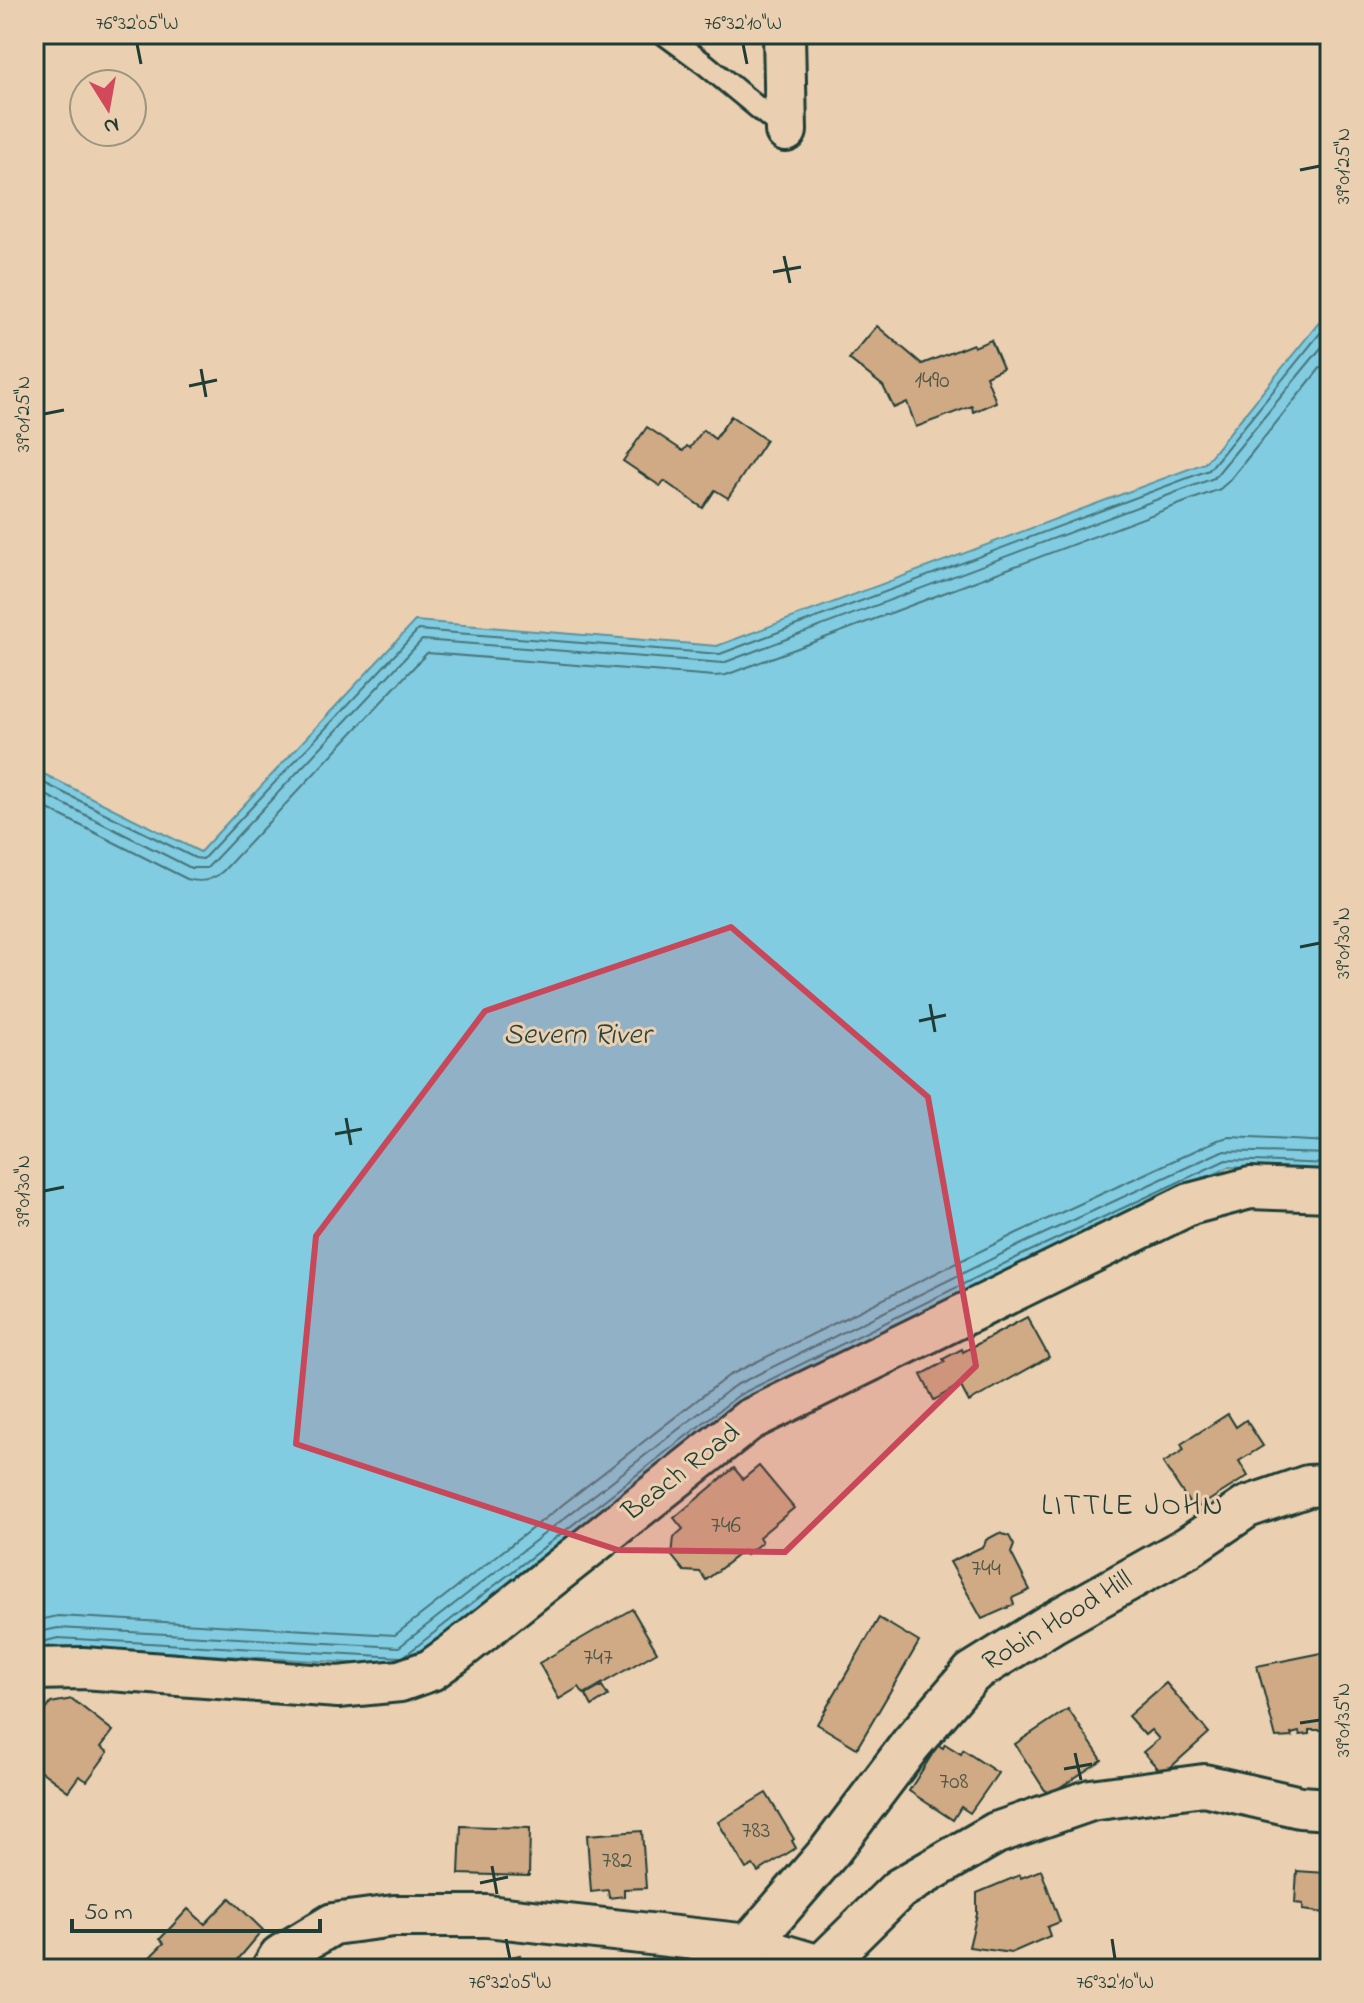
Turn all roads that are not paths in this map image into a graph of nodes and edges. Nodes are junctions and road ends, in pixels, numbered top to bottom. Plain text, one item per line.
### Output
1 (664, 34) edge
2 (784, 34) edge
3 (786, 131) joint
4 (1330, 1191) edge
5 (1330, 1485) edge
6 (34, 1669) edge
7 (1330, 1809) edge
8 (749, 1945) junction
9 (823, 1968) edge
10 (272, 1969) edge

1 - 3 lane
2 - 3 street
4 - 6 street, Beach Road
5 - 8 street, Robin Hood Hill
7 - 9 street
8 - 9 street
8 - 10 street

